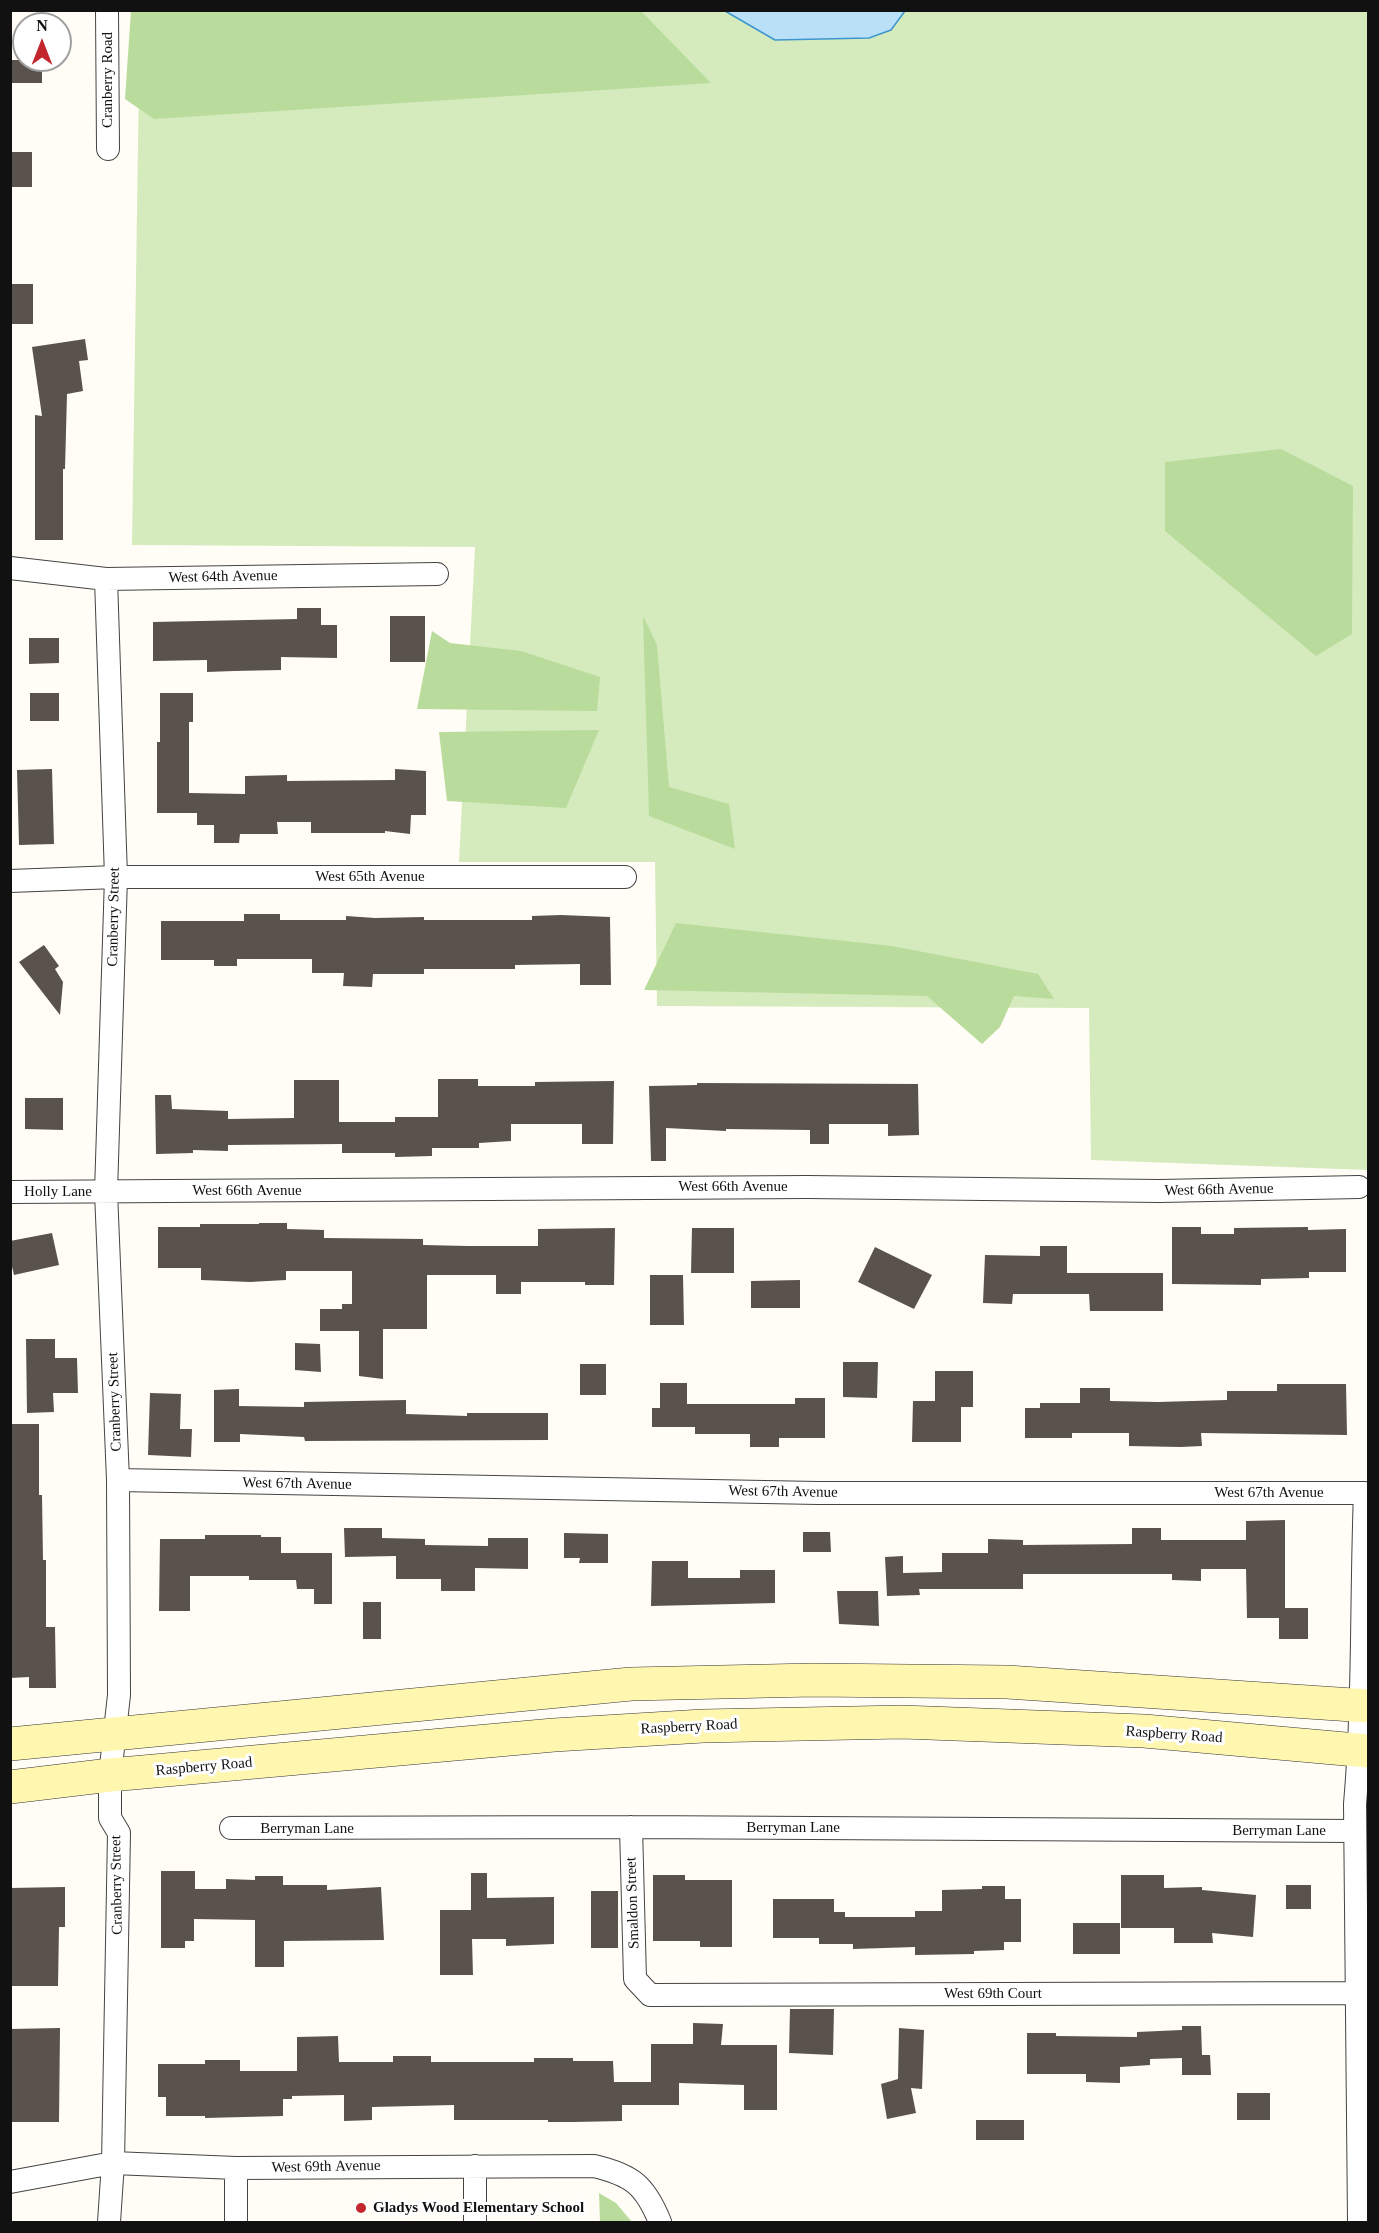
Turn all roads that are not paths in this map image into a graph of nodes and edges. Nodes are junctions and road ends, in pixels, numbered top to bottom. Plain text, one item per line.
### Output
1 (107, 10) edge
2 (108, 149) dead end
3 (10, 568) edge
4 (437, 574) dead end
5 (106, 579) junction
6 (116, 877) junction
7 (625, 877) dead end
8 (10, 881) edge
9 (1359, 1187) dead end
10 (10, 1192) edge
11 (106, 1192) junction
12 (118, 1480) junction
13 (1365, 1706) edge
14 (116, 1735) junction
15 (10, 1744) edge
16 (1364, 1751) edge
17 (110, 1775) junction
18 (10, 1787) edge
19 (631, 1827) junction
20 (231, 1828) dead end
21 (1356, 1831) junction
22 (635, 1979) joint
23 (1357, 1993) junction
24 (113, 2163) junction
25 (475, 2166) junction
26 (236, 2168) junction
27 (10, 2182) edge
28 (109, 2223) edge
29 (236, 2223) edge
30 (475, 2223) edge
31 (660, 2223) edge
32 (1359, 2223) edge

1 - 2 street, Cranberry Road
3 - 5 street, West 64th Avenue
4 - 5 street, West 64th Avenue
5 - 6 street, Cranberry Street
6 - 7 street, West 65th Avenue
6 - 8 street, West 65th Avenue
6 - 11 street, Cranberry Street
9 - 11 street, West 66th Avenue
10 - 11 street, Holly Lane
11 - 12 street, Cranberry Street
12 - 13 street, West 67th Avenue
12 - 14 street, Cranberry Street
13 - 14 main road
13 - 16 street
14 - 15 main road
14 - 17 street, Cranberry Street
16 - 17 main road, Raspberry Road
16 - 21 street
17 - 18 main road, Raspberry Road
17 - 24 street, Cranberry Street
19 - 20 street, Berryman Lane
19 - 21 street, Berryman Lane
19 - 22 street, Smaldon Street
21 - 23 street
22 - 23 street, West 69th Court
23 - 32 street
24 - 26 street, West 69th Avenue
24 - 27 street, West 69th Avenue
24 - 28 street, Cranberry Street
25 - 26 street, West 69th Avenue
25 - 30 street
25 - 31 street, West 69th Avenue
26 - 29 street

